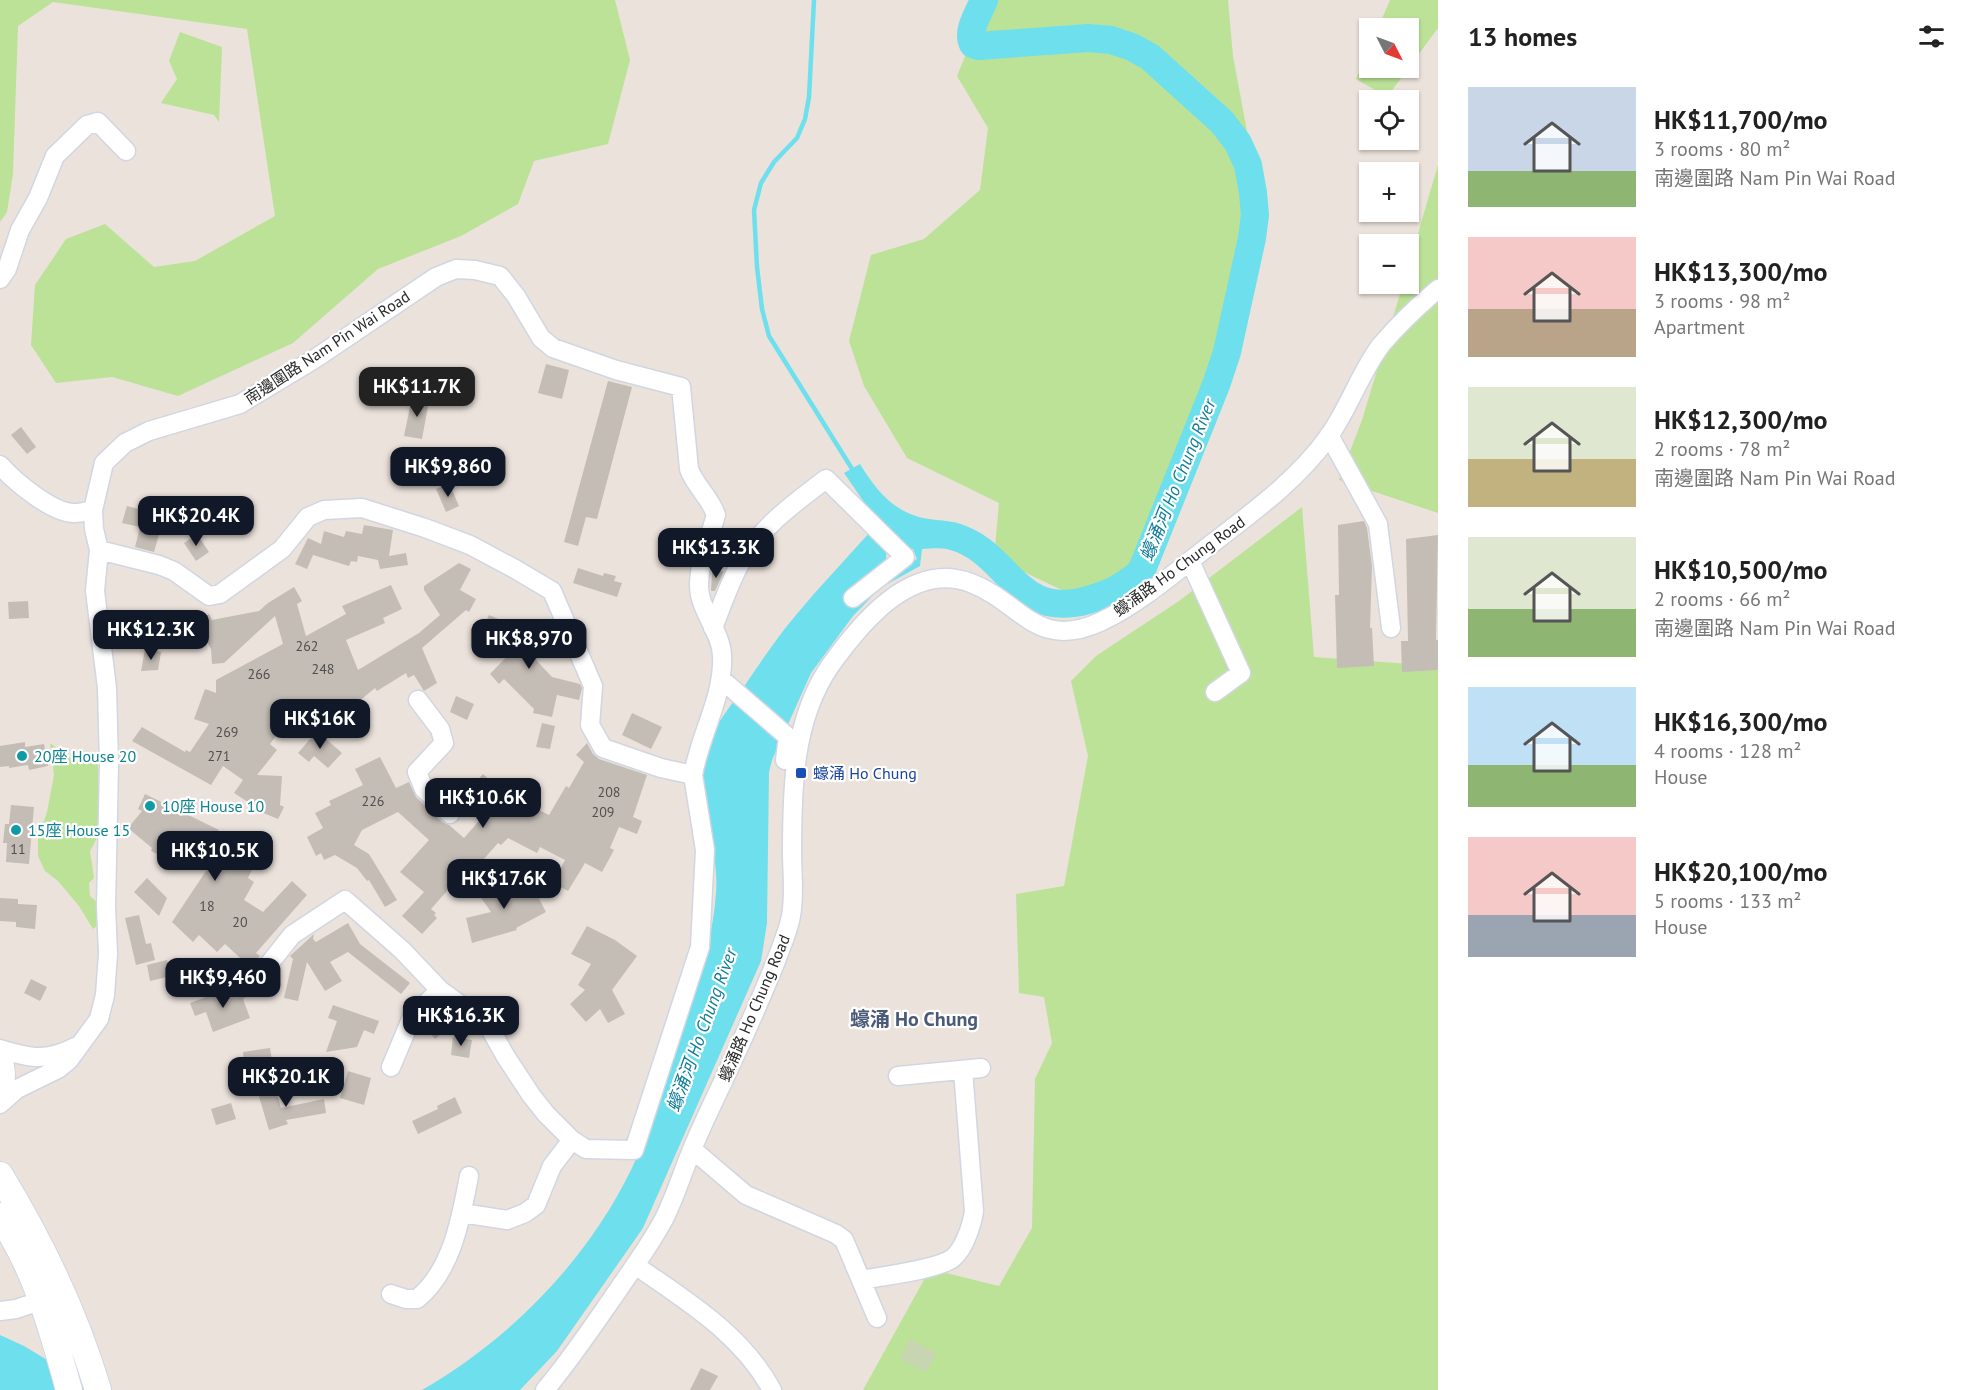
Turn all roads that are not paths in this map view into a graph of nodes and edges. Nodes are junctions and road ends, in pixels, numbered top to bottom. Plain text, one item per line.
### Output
1 (126, 151) dead end
2 (0, 279) edge
3 (1438, 289) edge
4 (1329, 435) junction
5 (0, 465) edge
6 (93, 510) junction
7 (99, 550) junction
8 (1190, 561) junction
9 (853, 598) dead end
10 (713, 628) junction
11 (1391, 628) dead end
12 (726, 684) junction
13 (1215, 692) dead end
14 (418, 700) dead end
15 (693, 775) junction
16 (792, 799) junction
17 (450, 814) dead end
18 (223, 973) dead end
19 (440, 990) junction
20 (82, 1044) junction
21 (0, 1049) edge
22 (0, 1059) edge
23 (391, 1067) dead end
24 (898, 1076) dead end
25 (0, 1095) edge
26 (0, 1104) edge
27 (572, 1140) junction
28 (692, 1149) junction
29 (0, 1175) edge
30 (469, 1176) dead end
31 (462, 1213) junction
32 (0, 1216) edge
33 (635, 1265) junction
34 (861, 1281) junction
35 (391, 1294) dead end
36 (43, 1300) junction
37 (0, 1311) edge
38 (877, 1318) dead end
39 (95, 1380) edge
40 (69, 1390) edge
41 (545, 1390) edge
42 (772, 1390) edge

1 - 2 street
3 - 4 street, 蠔涌路 Ho Chung Road
4 - 8 street, 蠔涌路 Ho Chung Road
4 - 11 street
5 - 6 street
6 - 7 street, 南邊圍路 Nam Pin Wai Road
6 - 10 street, 南邊圍路 Nam Pin Wai Road
7 - 15 street
7 - 20 street, 南邊圍路 Nam Pin Wai Road
8 - 13 street
8 - 16 street, 蠔涌路 Ho Chung Road
9 - 10 street
10 - 12 street
12 - 15 street
12 - 16 street
14 - 17 street
15 - 27 street
16 - 28 street, 蠔涌路 Ho Chung Road
18 - 19 street
19 - 23 street
19 - 27 street
20 - 21 street
20 - 26 street, 南邊圍路 Nam Pin Wai Road
22 - 25 main road
24 - 34 street
27 - 31 street
28 - 33 street, 蠔涌路 Ho Chung Road
28 - 34 street
29 - 39 main road
30 - 31 street
31 - 35 street
32 - 36 main road
33 - 41 street, 蠔涌路 Ho Chung Road
33 - 42 street
34 - 38 street
36 - 37 street
36 - 40 main road

